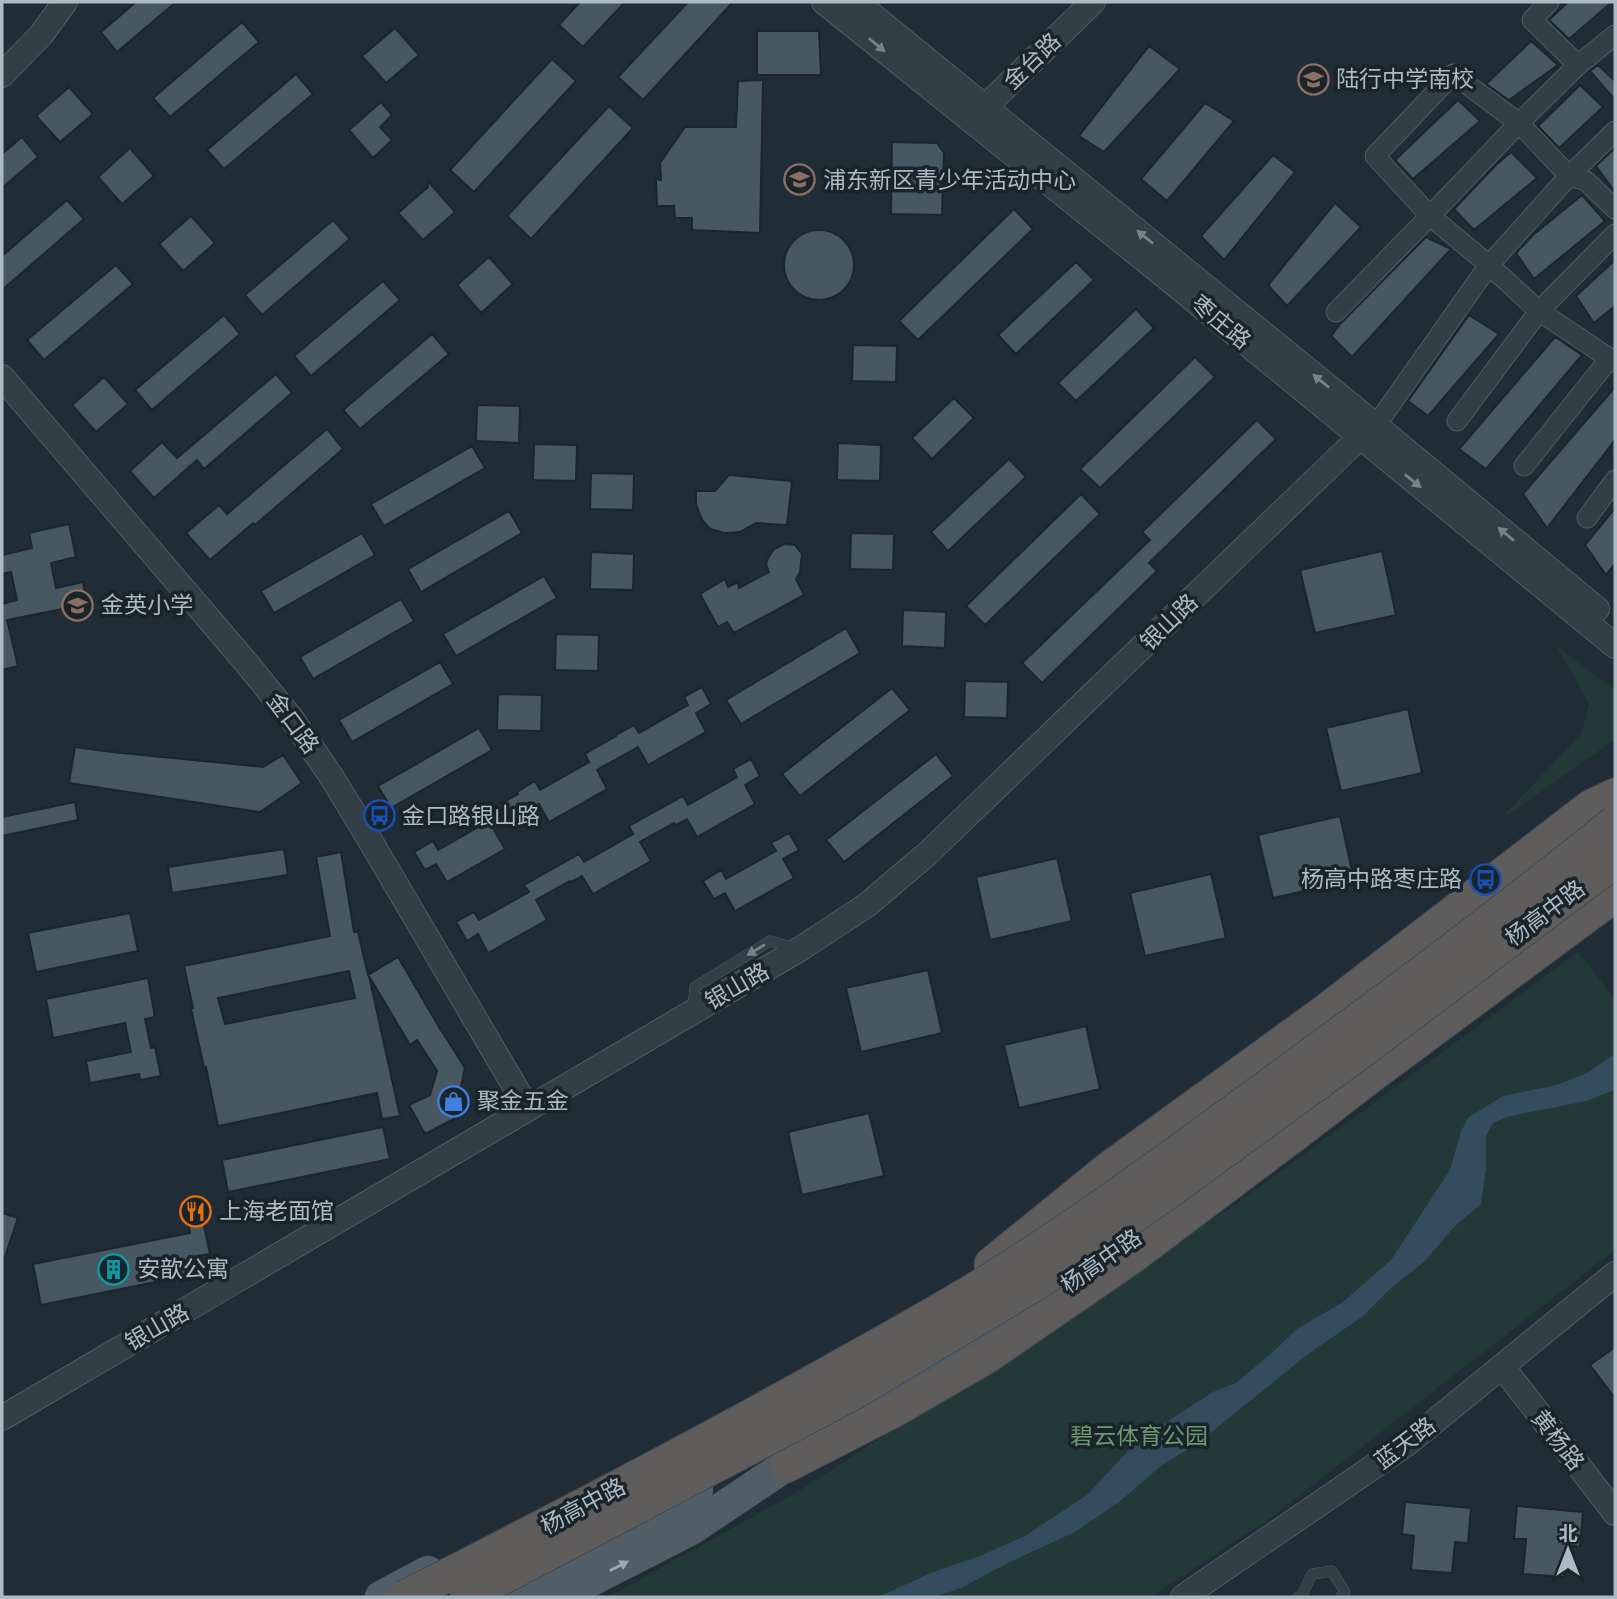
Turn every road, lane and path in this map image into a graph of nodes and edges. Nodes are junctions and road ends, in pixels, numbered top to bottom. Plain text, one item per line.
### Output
1 (65, 2) edge
2 (824, 2) edge
3 (856, 2) edge
4 (1093, 2) edge
5 (1549, 2) edge
6 (1608, 41) edge
7 (1615, 61) edge
8 (1578, 65) junction
9 (2, 75) edge
10 (978, 114) junction
11 (1519, 123) junction
12 (1615, 131) edge
13 (1569, 176) junction
14 (1615, 209) edge
15 (1430, 216) junction
16 (1615, 234) edge
17 (1489, 265) junction
18 (1539, 311) junction
19 (1336, 312) dead end
20 (1614, 358) edge
21 (2, 377) edge
22 (1457, 421) dead end
23 (1373, 425) junction
24 (1524, 466) dead end
25 (1615, 480) edge
26 (1587, 518) dead end
27 (1615, 624) edge
28 (1615, 646) edge
29 (1615, 795) edge
30 (1615, 802) edge
31 (1615, 822) edge
32 (1615, 861) edge
33 (1615, 880) edge
34 (1615, 895) edge
35 (528, 1109) junction
36 (991, 1264) junction
37 (1615, 1275) edge
38 (938, 1297) junction
39 (1502, 1366) junction
40 (2, 1418) edge
41 (786, 1466) junction
42 (1615, 1513) edge
43 (381, 1597) edge
44 (405, 1597) edge
45 (466, 1597) edge
46 (508, 1597) edge
47 (558, 1597) edge
48 (1184, 1597) edge
49 (1300, 1597) edge
50 (1342, 1597) edge

1 - 9 street
2 -> 10 street, 枣庄路
3 - 10 street, 枣庄路
4 - 10 street, 金台路
5 - 8 street
6 - 7 street
6 - 8 street
8 - 11 street
10 - 23 street, 枣庄路
11 - 13 street
11 - 15 street
11 - 15 street
12 - 13 street
13 - 14 street
13 - 17 street
15 - 17 street
15 - 19 street
16 - 18 street
17 - 18 street
17 - 23 street
18 - 20 street
18 - 22 street
20 - 24 street
21 - 35 street, 金口路
27 -> 23 street, 枣庄路
23 -> 28 street, 枣庄路
23 - 35 street, 银山路
25 - 26 street
29 - 36 highway
30 - 36 main road, 杨高中路
31 - 44 highway, 杨高中路, bridge
32 - 45 highway, 杨高中路, bridge
33 - 41 main road, 杨高中路
34 - 41 highway
35 - 40 street, 银山路
36 - 38 main road, 杨高中路
37 - 39 street, 蓝天路
38 - 43 main road
38 - 46 main road, 杨高中路
39 - 42 street, 黄杨路
39 - 48 street, 蓝天路
47 -> 41 main road, 杨高中路
49 - 50 lane

